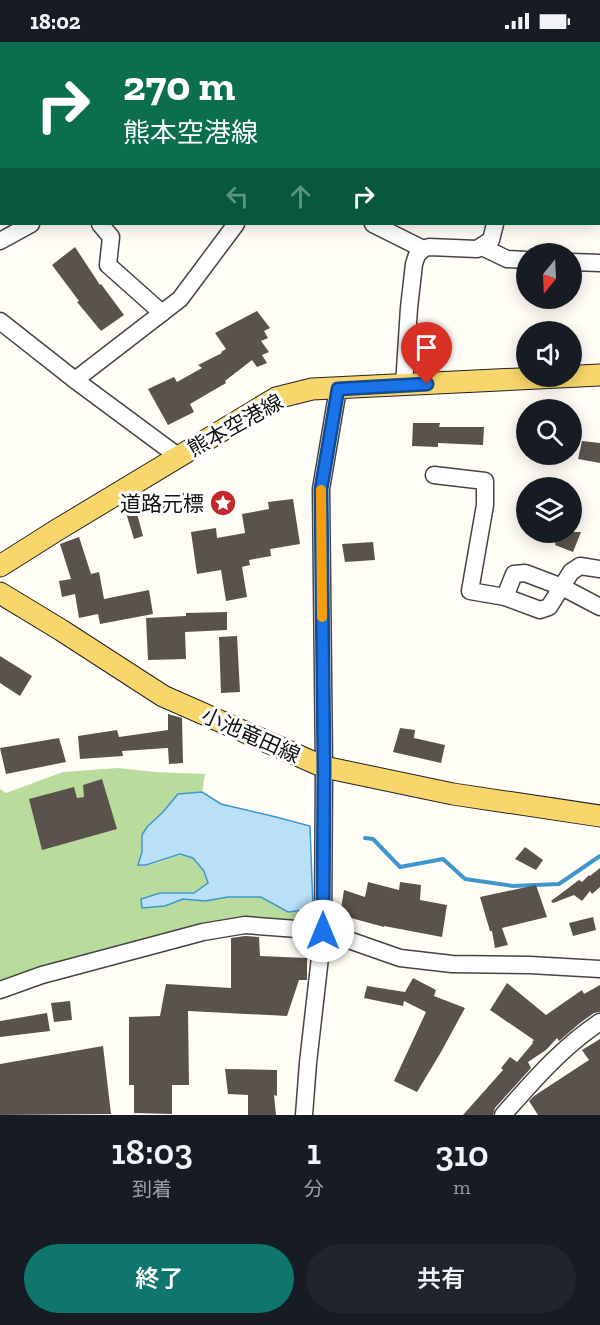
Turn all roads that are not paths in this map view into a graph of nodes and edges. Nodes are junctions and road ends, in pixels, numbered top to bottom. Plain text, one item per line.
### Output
1 (29, 225) edge
2 (101, 225) edge
3 (235, 225) edge
4 (375, 225) edge
5 (495, 225) edge
6 (0, 241) edge
7 (482, 247) junction
8 (423, 249) junction
9 (516, 259) edge
10 (582, 262) edge
11 (600, 263) edge
12 (162, 313) junction
13 (0, 321) edge
14 (600, 375) edge
15 (75, 380) junction
16 (404, 385) junction
17 (338, 389) junction
18 (179, 457) junction
19 (434, 475) dead end
20 (0, 566) edge
21 (600, 569) edge
22 (562, 587) junction
23 (0, 593) edge
24 (505, 597) junction
25 (600, 607) edge
26 (324, 767) junction
27 (600, 816) edge
28 (323, 931) junction
29 (600, 969) edge
30 (0, 990) edge
31 (600, 1022) edge
32 (304, 1115) edge
33 (503, 1115) edge

1 - 6 street
2 - 12 street
3 - 12 street
4 - 8 street
5 - 7 street
7 - 8 street
7 - 9 street
8 - 16 street
10 - 11 street
12 - 15 street
13 - 15 street
14 - 16 main road, 熊本空港線
15 - 18 street
16 - 17 main road, 熊本空港線
17 - 18 main road, 熊本空港線
17 - 26 street
18 - 20 main road, 熊本空港線
19 - 24 street
21 - 22 street
22 - 24 street
22 - 24 street
22 - 25 street
23 - 26 main road, 小池竜田線
26 - 27 main road, 小池竜田線
26 - 28 street
28 - 29 street
28 - 30 street
28 - 32 street
31 - 33 street

